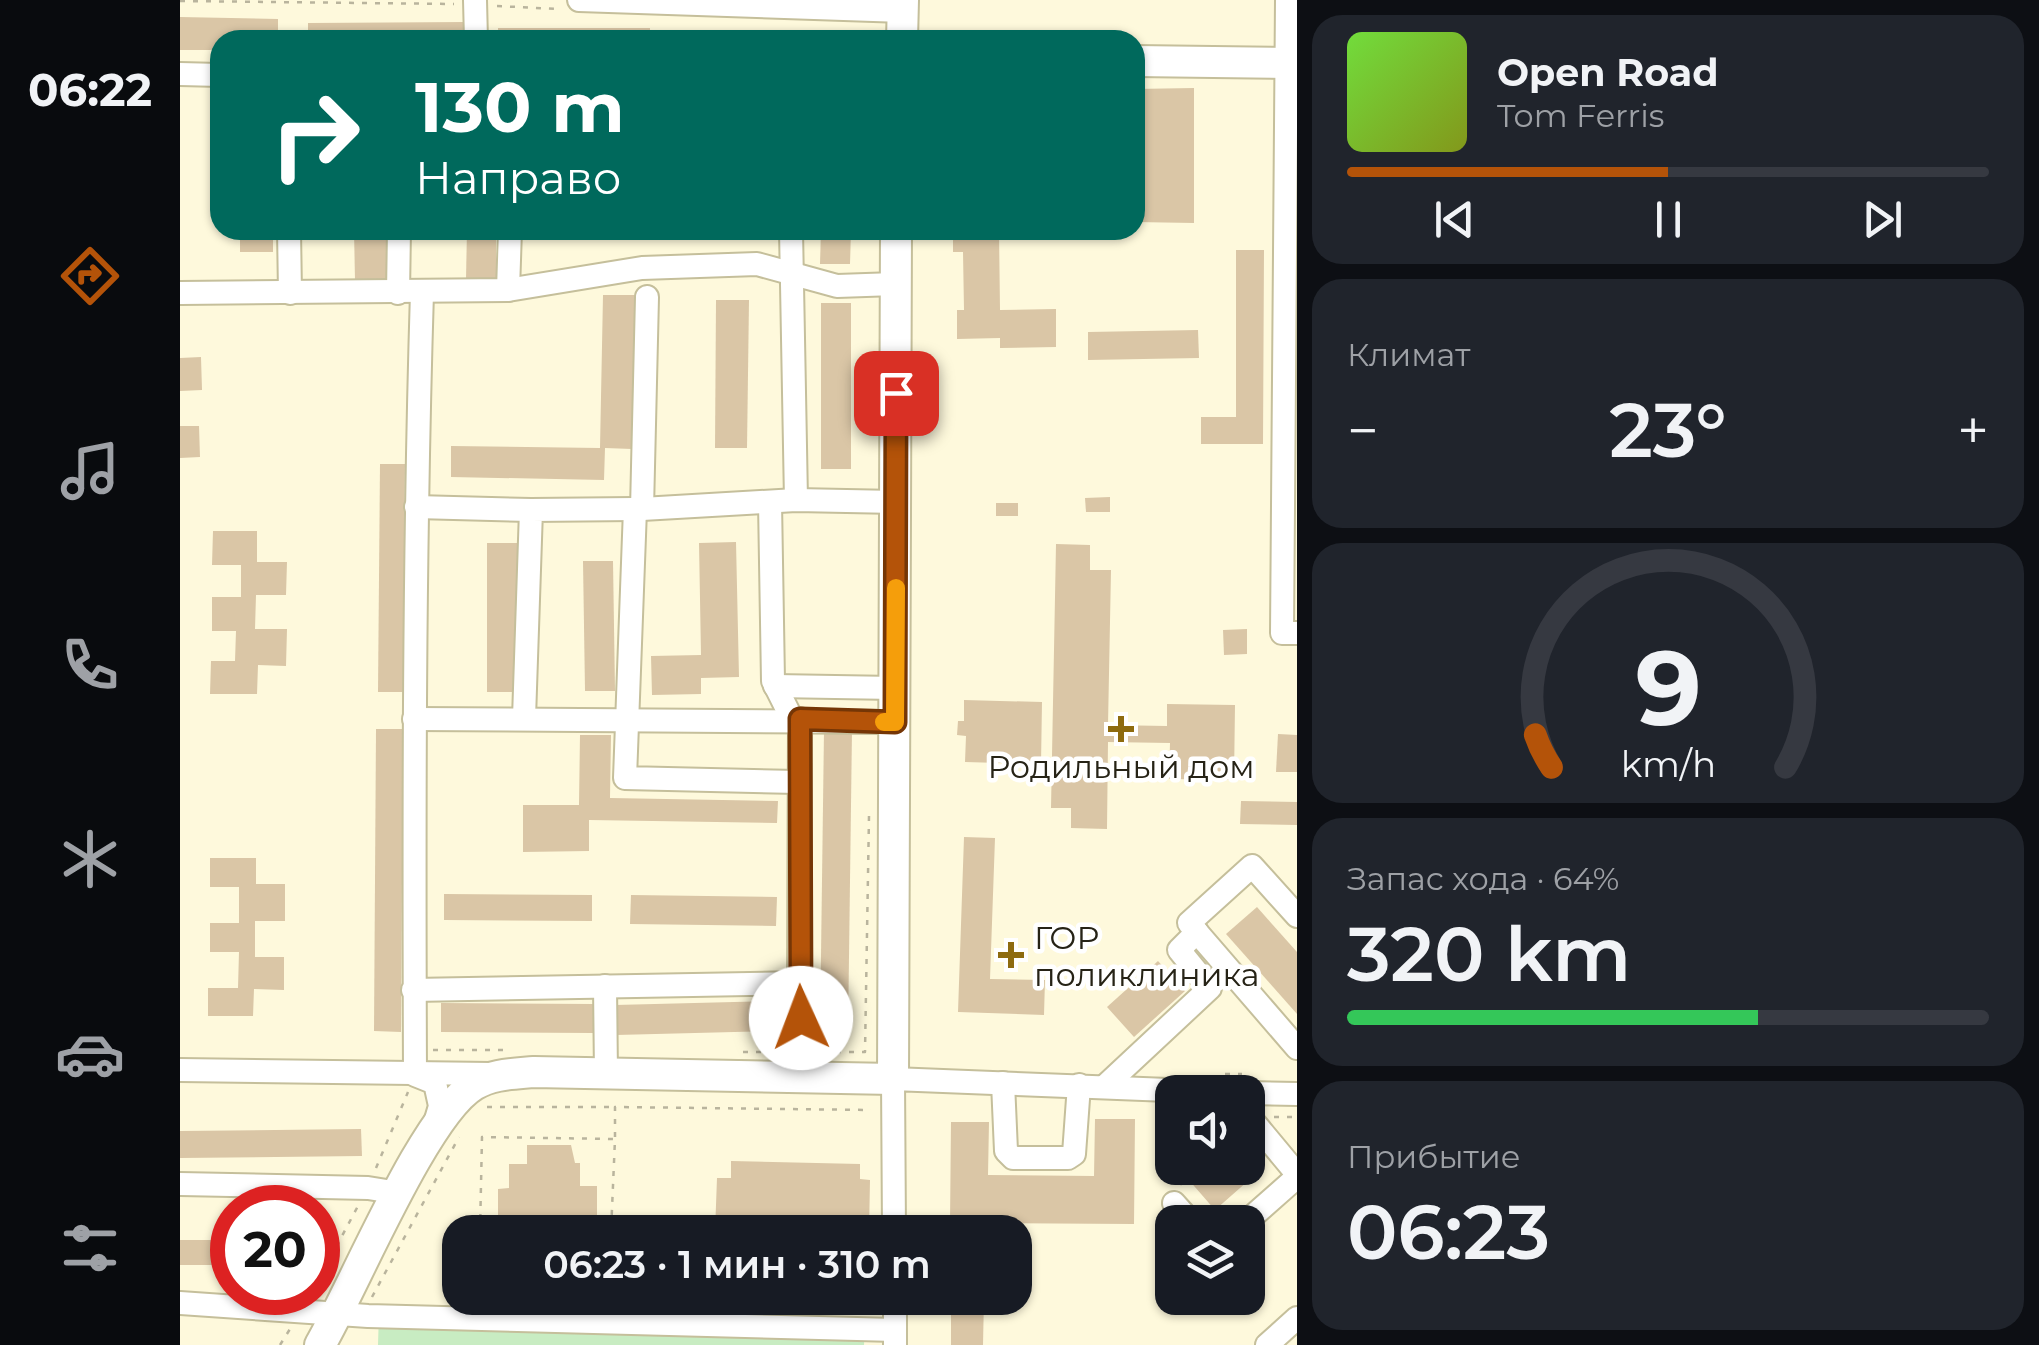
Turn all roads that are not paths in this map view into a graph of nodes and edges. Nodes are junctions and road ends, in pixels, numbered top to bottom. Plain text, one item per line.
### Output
1 (475, 0) edge
2 (579, 0) edge
3 (1287, 0) edge
4 (903, 17) edge
5 (476, 30) edge
6 (1145, 60) edge
7 (1291, 63) edge
8 (180, 74) edge
9 (210, 75) edge
10 (289, 240) edge
11 (398, 240) edge
12 (510, 240) edge
13 (790, 240) edge
14 (896, 240) edge
15 (791, 273) junction
16 (895, 284) junction
17 (508, 290) junction
18 (422, 292) junction
19 (180, 293) edge
20 (290, 293) junction
21 (398, 293) junction
22 (647, 297) dead end
23 (1291, 348) edge
24 (796, 500) junction
25 (770, 502) junction
26 (897, 502) junction
27 (416, 506) junction
28 (638, 509) junction
29 (531, 510) junction
30 (1289, 633) edge
31 (775, 686) junction
32 (896, 688) junction
33 (524, 718) junction
34 (414, 719) junction
35 (796, 719) junction
36 (628, 722) junction
37 (895, 722) junction
38 (797, 782) junction
39 (1296, 916) edge
40 (1197, 932) junction
41 (799, 984) junction
42 (605, 986) junction
43 (413, 990) junction
44 (1296, 1048) edge
45 (508, 1062) junction
46 (803, 1065) junction
47 (180, 1070) edge
48 (606, 1074) junction
49 (412, 1075) junction
50 (893, 1078) junction
51 (1002, 1082) junction
52 (1079, 1085) junction
53 (1105, 1086) junction
54 (1155, 1089) edge
55 (1265, 1093) edge
56 (1296, 1094) edge
57 (432, 1133) junction
58 (1265, 1136) edge
59 (1296, 1175) edge
60 (180, 1184) edge
61 (399, 1193) junction
62 (1264, 1205) edge
63 (894, 1215) edge
64 (180, 1302) edge
65 (350, 1315) junction
66 (1296, 1318) edge
67 (895, 1338) edge
68 (1274, 1343) edge
69 (320, 1345) edge

1 - 5 street
2 - 4 street
3 - 7 street
6 - 7 main road
7 - 23 street
8 - 9 street
10 - 20 street
11 - 21 street
12 - 17 street
13 - 15 street
14 - 16 main road
15 - 16 street
15 - 17 street
15 - 24 street
16 - 26 main road
17 - 18 street
18 - 21 street
18 - 27 street
19 - 20 street
20 - 21 street
22 - 28 street
23 - 30 street
24 - 25 street
24 - 26 street
25 - 28 street
25 - 31 street
26 - 32 main road
27 - 29 street
27 - 34 street
28 - 29 street
28 - 36 street
29 - 33 street
31 - 32 street
31 - 35 street
32 - 37 main road
33 - 34 street
33 - 36 street
34 - 43 street
35 - 36 street
35 - 37 street
35 - 38 street
36 - 38 street
37 - 50 main road
38 - 41 street
39 - 40 street
40 - 44 street
40 - 53 street
41 - 42 street
41 - 46 street
42 - 43 street
42 - 48 street
43 - 49 street
45 - 48 main road
45 - 49 street
45 - 57 main road
46 - 48 main road
46 - 50 main road
47 - 49 street
49 - 57 street
50 - 51 street
50 - 63 street
51 - 52 street
51 - 52 street
52 - 53 street
53 - 54 street
55 - 56 street
57 - 61 main road
58 - 59 street
59 - 62 street
60 - 61 street
61 - 65 main road
64 - 65 street
65 - 67 street
65 - 69 main road
66 - 68 street

